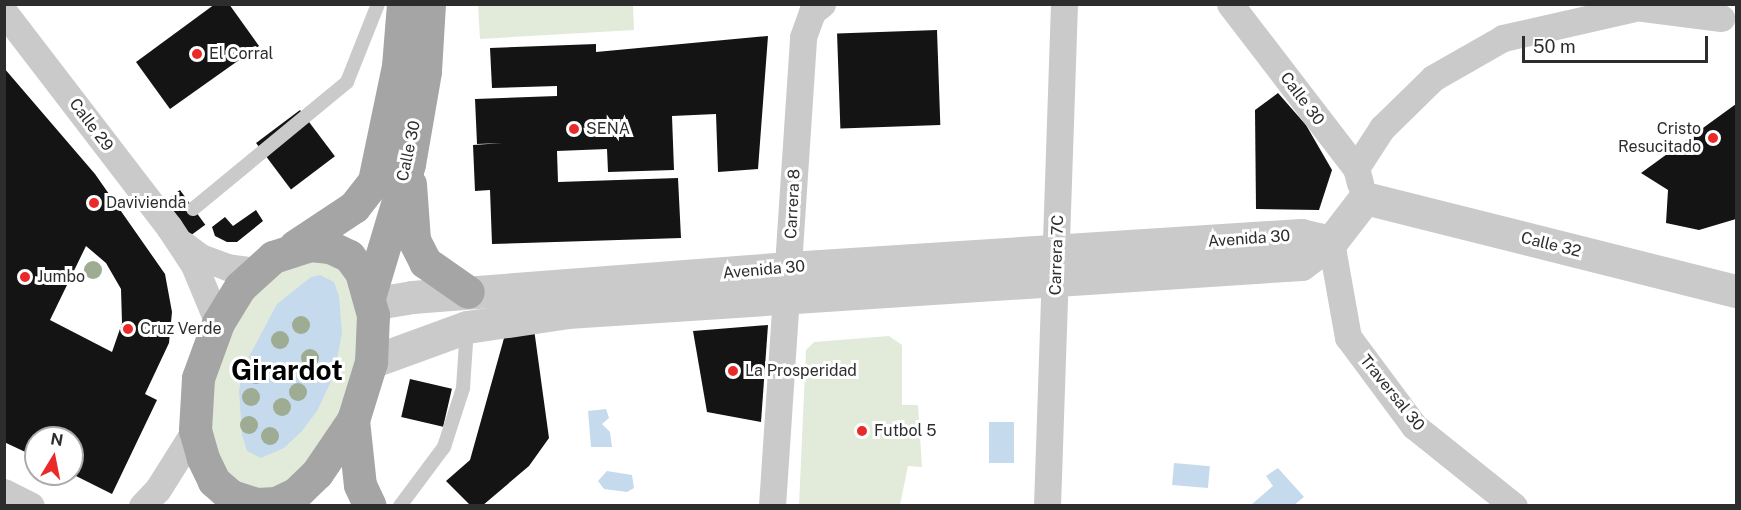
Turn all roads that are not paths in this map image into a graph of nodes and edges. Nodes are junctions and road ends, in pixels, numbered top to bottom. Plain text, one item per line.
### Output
1 (378, 4) edge
2 (403, 4) edge
3 (429, 4) edge
4 (1064, 4) edge
5 (1230, 4) edge
6 (1648, 6) edge
7 (817, 8) edge
8 (4, 12) edge
9 (1720, 14) edge
10 (409, 164) junction
11 (1360, 183) junction
12 (193, 209) dead end
13 (172, 230) junction
14 (1331, 242) junction
15 (291, 248) junction
16 (1057, 267) junction
17 (256, 271) junction
18 (788, 283) junction
19 (1737, 291) edge
20 (468, 292) junction
21 (371, 299) junction
22 (218, 323) junction
23 (467, 327) junction
24 (371, 362) junction
25 (353, 420) junction
26 (195, 430) junction
27 (4, 492) edge
28 (312, 496) edge
29 (1510, 505) edge
30 (31, 506) edge
31 (142, 506) edge
32 (370, 506) edge
33 (400, 506) edge
34 (772, 506) edge
35 (1047, 506) edge

1 - 12 lane
2 - 15 main road, Calle 30
3 - 10 main road, Calle 30
4 - 16 street, Carrera 7C
5 - 11 street, Calle 30
6 - 9 street
6 - 11 street
7 - 18 street, Carrera 8
8 - 13 street, Calle 29
10 - 20 main road
10 - 21 main road, Calle 30
11 - 14 street
11 - 19 street, Calle 32
13 - 17 street, Calle 29
13 - 22 street, Calle 29
14 - 16 street, Avenida 30
14 - 29 street, Traversal 30
15 - 17 main road, Calle 30
15 - 21 main road
16 - 18 street, Avenida 30
16 - 35 street, Carrera 7C
17 - 22 main road, Calle 30
18 - 20 street, Avenida 30
18 - 23 street, Avenida 30
18 - 34 street, Carrera 8
20 - 21 street, Avenida 30
21 - 24 main road
22 - 26 main road, Calle 30
23 - 24 street, Avenida 30
23 - 33 lane
24 - 25 main road
25 - 28 main road
25 - 32 main road
26 - 28 main road
26 - 31 street
27 - 30 street

